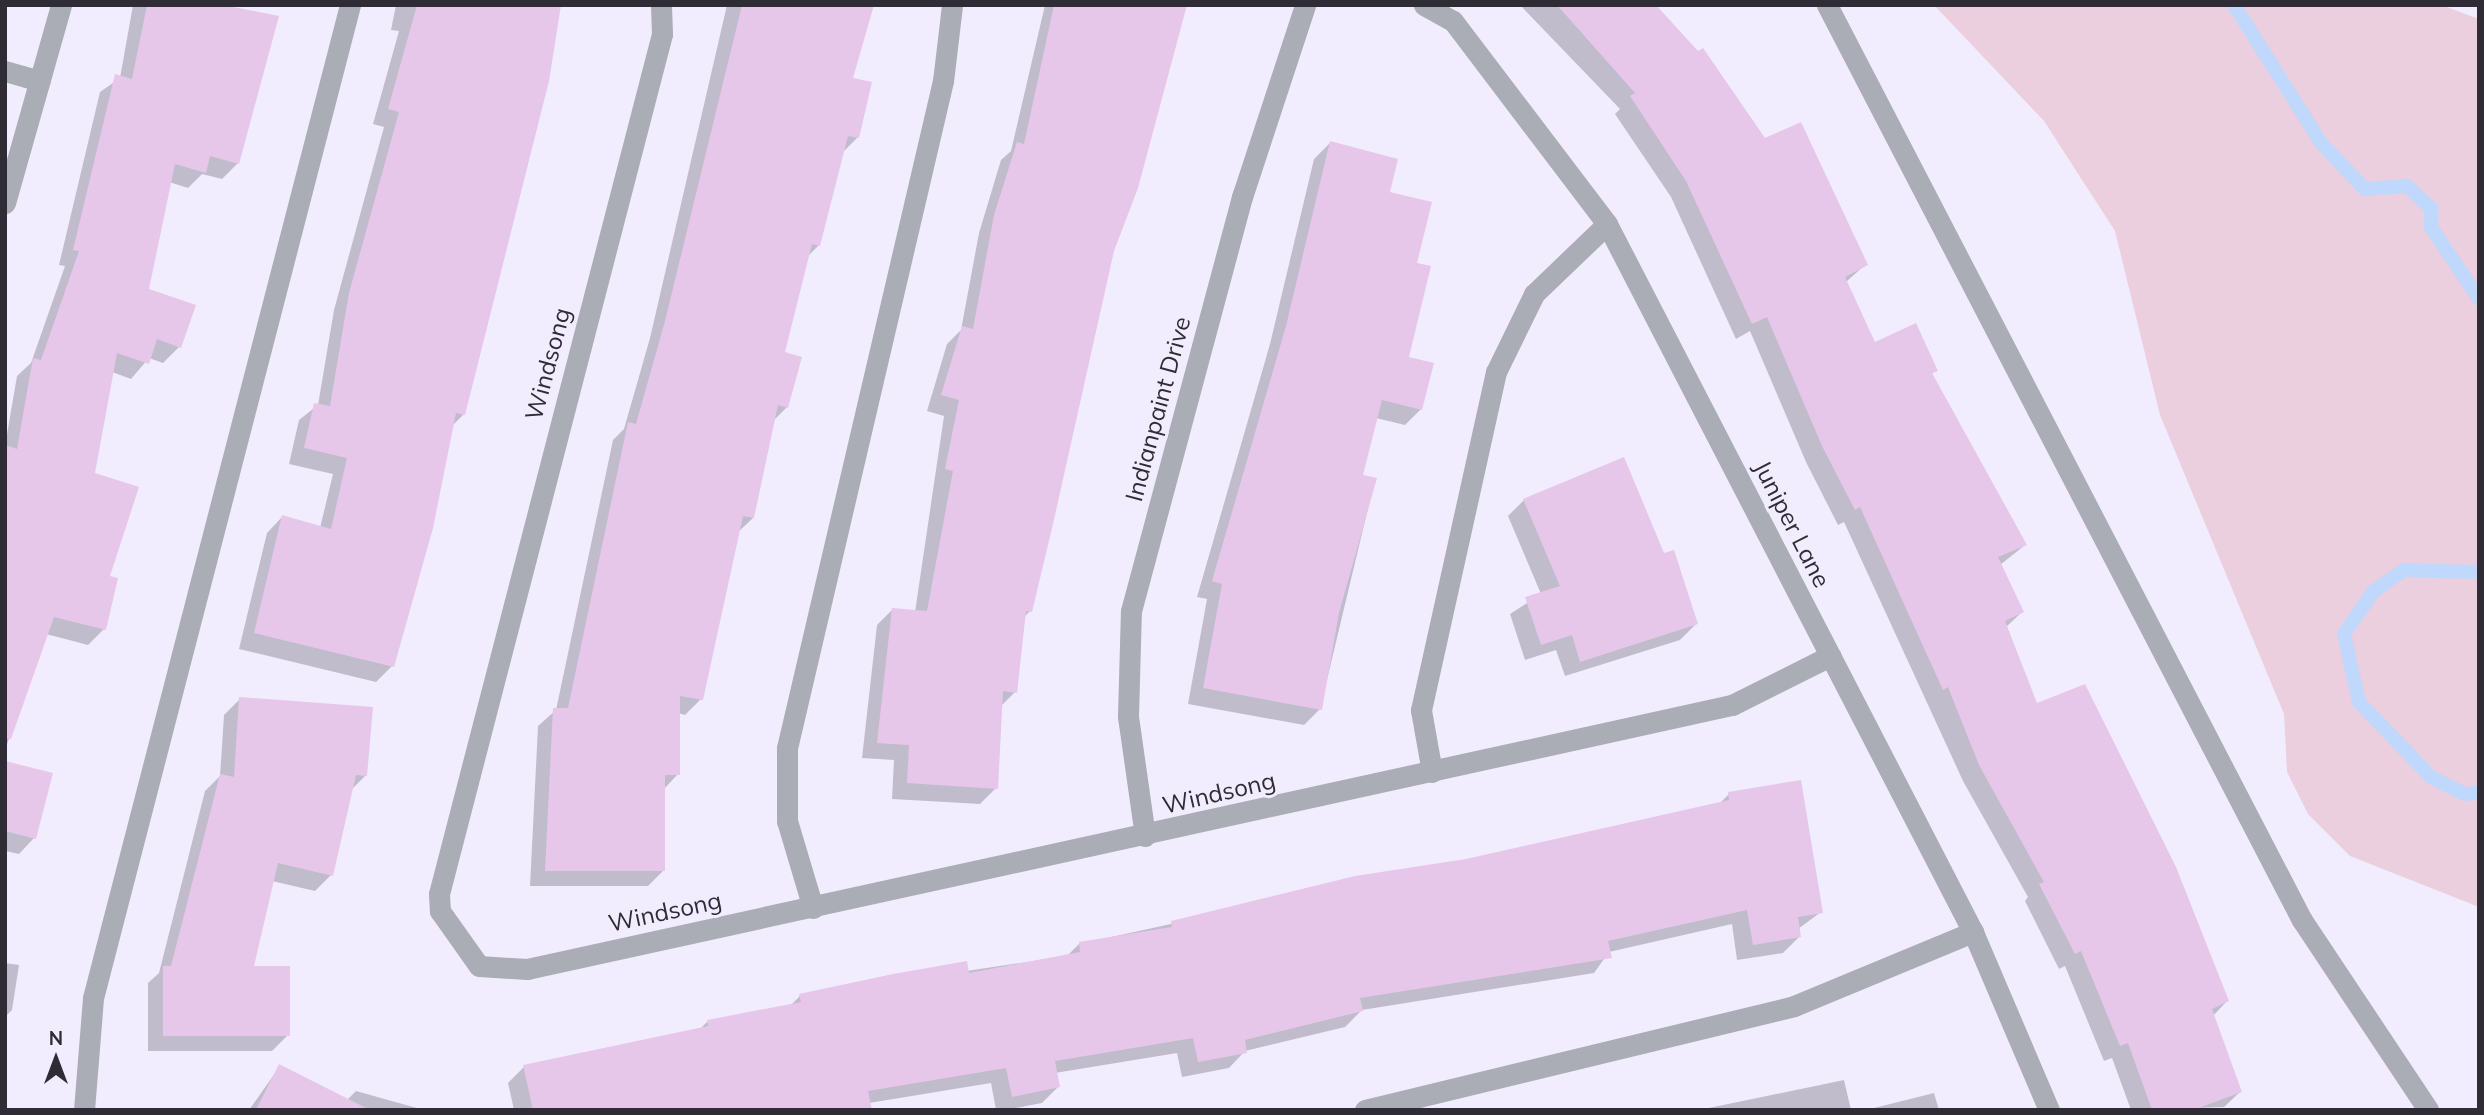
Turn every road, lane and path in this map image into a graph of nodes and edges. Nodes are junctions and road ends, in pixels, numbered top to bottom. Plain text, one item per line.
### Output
1 (61, 5) edge
2 (350, 5) edge
3 (661, 5) edge
4 (952, 5) edge
5 (1305, 5) edge
6 (1424, 5) edge
7 (1827, 5) edge
8 (5, 71) edge
9 (40, 81) junction
10 (5, 203) edge
11 (1607, 224) junction
12 (1830, 656) junction
13 (1433, 772) junction
14 (1146, 836) junction
15 (813, 908) junction
16 (1973, 932) junction
17 (84, 1110) edge
18 (1365, 1110) edge
19 (2049, 1110) edge
20 (2428, 1110) edge

1 - 9 street
2 - 17 street
3 - 15 street, Windsong
4 - 15 street
5 - 14 street, Indianpaint Drive
6 - 11 street, Juniper Lane
7 - 20 street
8 - 9 street
9 - 10 street
11 - 12 street, Juniper Lane
11 - 13 street
12 - 13 street, Windsong
12 - 16 street, Juniper Lane
13 - 14 street, Windsong
14 - 15 street, Windsong
16 - 18 street
16 - 19 street, Juniper Lane

